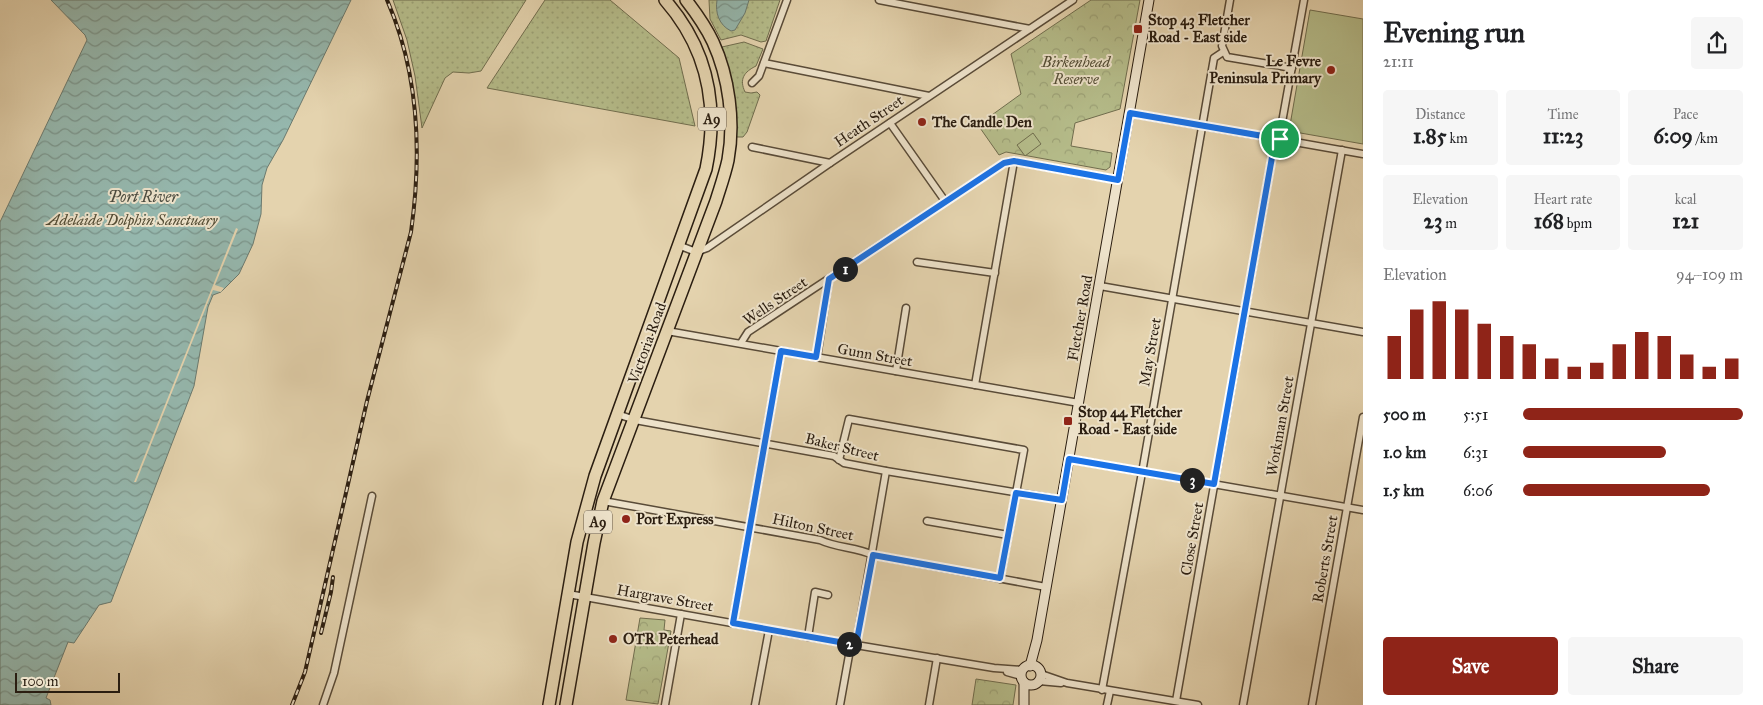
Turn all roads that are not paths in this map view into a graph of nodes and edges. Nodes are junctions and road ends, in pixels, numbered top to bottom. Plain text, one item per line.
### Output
1 (665, 0) edge
2 (686, 0) edge
3 (787, 0) edge
4 (879, 0) edge
5 (1073, 0) edge
6 (1149, 0) edge
7 (1230, 0) edge
8 (1304, 0) edge
9 (694, 6) edge
10 (1030, 29) junction
11 (1223, 52) junction
12 (764, 64) junction
13 (1292, 68) junction
14 (752, 83) dead end
15 (929, 96) junction
16 (1130, 113) junction
17 (890, 122) junction
18 (1203, 125) junction
19 (1280, 139) junction
20 (752, 147) dead end
21 (1342, 150) junction
22 (1363, 154) edge
23 (1014, 161) junction
24 (830, 163) junction
25 (1118, 180) junction
26 (945, 201) junction
27 (678, 245) junction
28 (696, 252) junction
29 (917, 262) dead end
30 (995, 273) junction
31 (829, 279) junction
32 (1100, 286) junction
33 (1172, 299) junction
34 (906, 308) dead end
35 (1244, 312) junction
36 (1311, 324) junction
37 (667, 331) junction
38 (1363, 332) edge
39 (741, 343) junction
40 (781, 351) junction
41 (816, 357) junction
42 (896, 371) junction
43 (975, 384) junction
44 (1079, 403) junction
45 (617, 414) junction
46 (1363, 417) edge
47 (635, 420) junction
48 (765, 442) junction
49 (1069, 459) junction
50 (840, 460) junction
51 (886, 471) junction
52 (1142, 472) junction
53 (1214, 484) junction
54 (1016, 493) junction
55 (372, 496) dead end
56 (1281, 496) junction
57 (1062, 500) junction
58 (604, 501) junction
59 (1347, 507) junction
60 (1363, 510) edge
61 (927, 521) dead end
62 (750, 527) junction
63 (1008, 535) junction
64 (577, 542) junction
65 (594, 544) junction
66 (873, 555) junction
67 (1000, 578) junction
68 (1046, 587) junction
69 (568, 594) junction
70 (828, 595) dead end
71 (586, 597) junction
72 (681, 614) junction
73 (733, 623) junction
74 (769, 630) junction
75 (808, 637) junction
76 (853, 644) junction
77 (937, 658) junction
78 (1031, 675) junction
79 (1102, 690) junction
80 (1110, 691) junction
81 (1176, 701) junction
82 (1187, 704) edge
83 (323, 705) edge
84 (548, 705) edge
85 (566, 705) edge
86 (665, 705) edge
87 (755, 705) edge
88 (840, 705) edge
89 (929, 705) edge
90 (1025, 705) edge
91 (1107, 705) edge
92 (1198, 705) edge
93 (1243, 705) edge
94 (1312, 705) edge

1 - 27 highway, Victoria Road / A9
2 - 9 highway, Victoria Road / A9
3 - 12 street
4 - 10 street
5 - 10 street, Heath Street
6 - 16 street, Fletcher Road
7 - 11 street
8 - 13 street, Close Street
9 - 28 highway, Victoria Road / A9
10 - 15 street, Heath Street
11 - 13 street
11 - 18 street, May Street
12 - 14 street
12 - 15 street
13 - 19 street, Close Street
15 - 17 street, Heath Street
16 - 18 street
16 - 25 street, Fletcher Road
17 - 24 street, Heath Street
17 - 26 street
18 - 19 street
18 - 33 street, May Street
19 - 21 street
19 - 35 street, Close Street
20 - 24 street
21 - 22 street
21 - 36 street, Workman Street
23 - 25 street
23 - 26 street, Wells Street
23 - 30 street
24 - 28 street, Heath Street
25 - 32 street, Fletcher Road
26 - 31 street, Wells Street
27 - 28 street
27 - 45 highway, Victoria Road / A9
28 - 37 highway, Victoria Road / A9
29 - 30 street
30 - 43 street
31 - 39 street, Wells Street
31 - 41 street
32 - 33 street
32 - 44 street, Fletcher Road
33 - 35 street
33 - 52 street, May Street
34 - 42 street
35 - 36 street
35 - 53 street, Close Street
36 - 38 street
36 - 56 street, Workman Street
37 - 39 street, Gunn Street
37 - 47 highway, Victoria Road / A9
39 - 40 street, Gunn Street
40 - 41 street, Gunn Street
40 - 48 street
41 - 42 street, Gunn Street
42 - 43 street, Gunn Street
43 - 44 street, Gunn Street
44 - 49 street, Fletcher Road
45 - 47 street, Baker Street
45 - 64 highway, Victoria Road / A9
46 - 59 street, Roberts Street
47 - 48 street, Baker Street
47 - 58 highway, Victoria Road / A9
48 - 50 street, Baker Street
48 - 62 street
49 - 52 street
49 - 57 street, Fletcher Road
50 - 51 street, Baker Street
50 - 54 street
51 - 54 street, Baker Street
51 - 66 street
52 - 53 street
52 - 79 street, May Street
53 - 56 street
53 - 81 street, Close Street
54 - 57 street, Baker Street
54 - 63 street
55 - 83 street
56 - 59 street
56 - 93 street, Workman Street
57 - 68 street, Fletcher Road
58 - 62 street, Hilton Street
58 - 65 highway, Victoria Road / A9
59 - 60 street
59 - 94 street, Roberts Street
61 - 63 street
62 - 66 street, Hilton Street
62 - 73 street
63 - 67 street
64 - 65 highway
64 - 69 highway, A9
65 - 71 highway, Victoria Road / A9
66 - 67 street, Hilton Street
66 - 76 street
67 - 68 street, Hilton Street
68 - 78 street, Fletcher Road
69 - 71 street, Hargrave Street
69 - 84 highway, A9
70 - 75 street
71 - 72 street, Hargrave Street
71 - 85 highway, Victoria Road / A9
72 - 73 street, Hargrave Street
72 - 86 street
73 - 74 street, Hargrave Street
74 - 75 street, Hargrave Street
74 - 87 street
75 - 76 street, Hargrave Street
76 - 77 street, Hargrave Street
76 - 88 street
77 - 78 street, Hargrave Street
77 - 89 street
78 - 79 street, Hargrave Street
78 - 90 street, Fletcher Road
79 - 80 street, Hargrave Street
80 - 81 street, Hargrave Street
80 - 91 street
81 - 82 street, Hargrave Street
82 - 92 street, Hargrave Street

